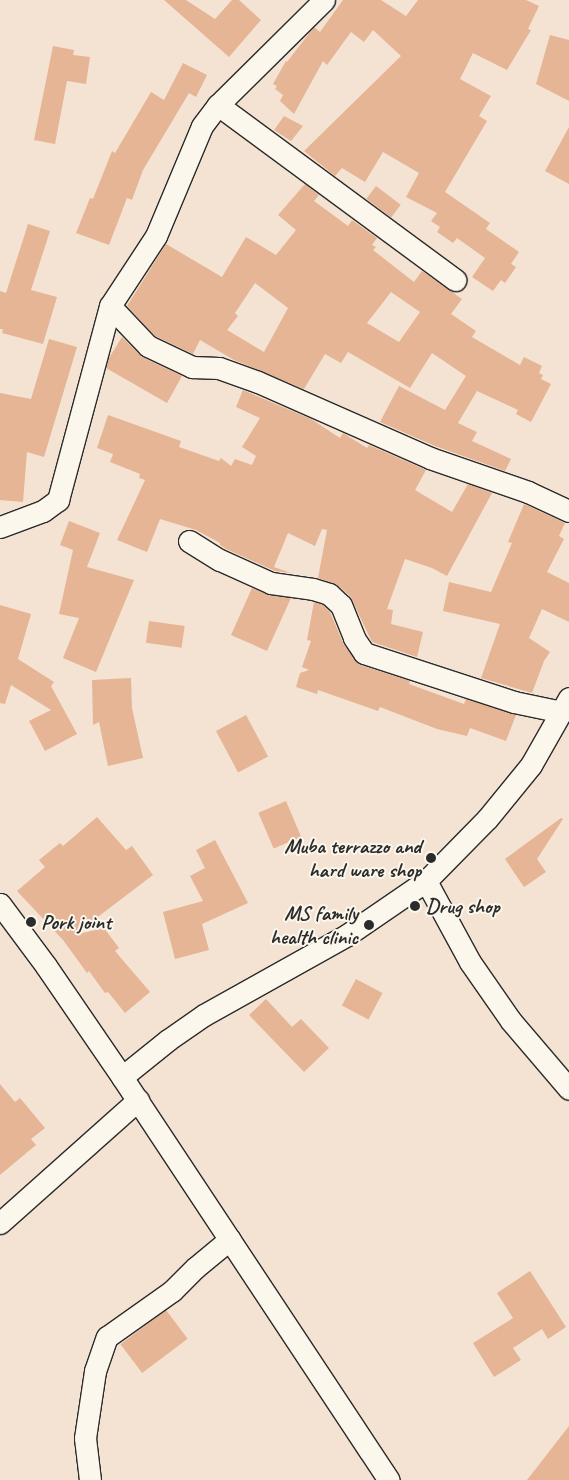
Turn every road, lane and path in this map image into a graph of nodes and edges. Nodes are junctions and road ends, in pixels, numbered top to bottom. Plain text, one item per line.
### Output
1 (324, 0) edge
2 (218, 105) junction
3 (455, 280) dead end
4 (110, 306) junction
5 (569, 511) edge
6 (0, 527) edge
7 (189, 540) dead end
8 (565, 705) edge
9 (426, 881) junction
10 (0, 904) edge
11 (122, 1077) junction
12 (569, 1089) edge
13 (138, 1100) junction
14 (0, 1223) edge
15 (230, 1239) junction
16 (90, 1480) edge
17 (389, 1480) edge

1 - 2 street
2 - 3 street
2 - 4 street
4 - 5 street
4 - 6 street
7 - 8 street
8 - 9 street
9 - 11 street
9 - 12 street
10 - 11 street
11 - 13 street
13 - 14 street
13 - 15 street
15 - 16 street
15 - 17 street

